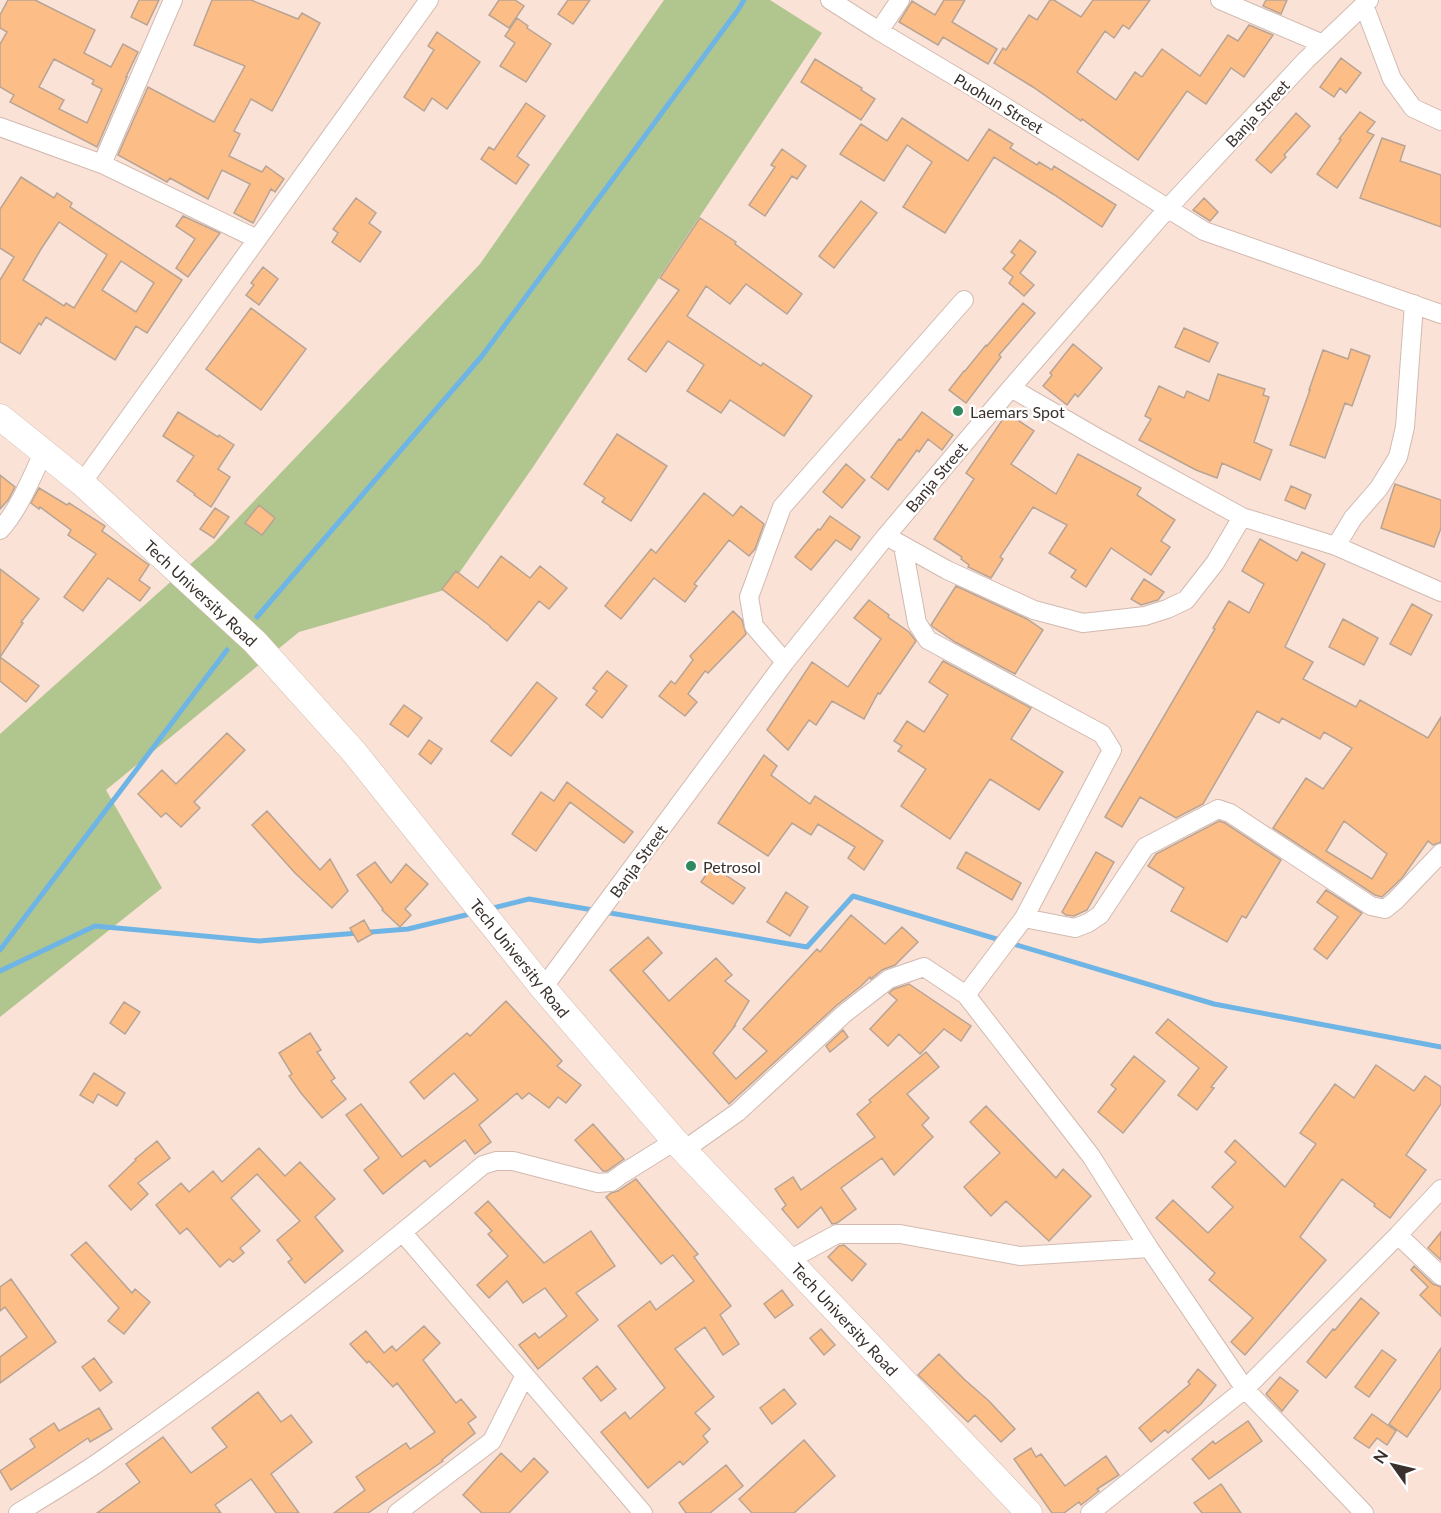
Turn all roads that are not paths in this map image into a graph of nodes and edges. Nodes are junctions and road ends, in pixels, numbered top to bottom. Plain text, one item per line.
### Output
1 (173, 0) edge
2 (429, 0) edge
3 (830, 0) edge
4 (900, 0) edge
5 (1220, 0) edge
6 (1366, 2) edge
7 (879, 31) junction
8 (1323, 44) junction
9 (1441, 121) edge
10 (0, 127) edge
11 (102, 164) junction
12 (1168, 208) junction
13 (257, 239) junction
14 (964, 300) dead end
15 (1414, 304) junction
16 (1441, 314) edge
17 (1011, 388) junction
18 (0, 417) edge
19 (43, 453) junction
20 (82, 483) junction
21 (1242, 517) junction
22 (0, 530) edge
23 (886, 536) junction
24 (903, 546) junction
25 (1336, 546) junction
26 (1441, 592) edge
27 (785, 662) junction
28 (1441, 853) edge
29 (1024, 918) junction
30 (543, 988) junction
31 (966, 995) junction
32 (680, 1145) junction
33 (1441, 1189) edge
34 (403, 1233) junction
35 (1398, 1235) junction
36 (1149, 1248) junction
37 (789, 1260) junction
38 (1441, 1275) edge
39 (525, 1375) junction
40 (1245, 1389) junction
41 (1027, 1512) edge
42 (18, 1513) edge
43 (397, 1513) edge
44 (643, 1513) edge
45 (1090, 1513) edge
46 (1364, 1513) edge

1 - 11 street
2 - 13 street
3 - 7 street, Puohun Street
4 - 7 street
5 - 8 street
6 - 8 street, Banja Street
6 - 9 street
7 - 12 street, Puohun Street
8 - 12 street, Banja Street
10 - 11 street
11 - 13 street
12 - 15 street, Puohun Street
12 - 17 street, Banja Street
13 - 20 street
14 - 27 street
15 - 16 street, Puohun Street
15 - 25 street
17 - 21 street
17 - 23 street, Banja Street
18 - 19 street, Tech University Road
19 - 20 street, Tech University Road
19 - 22 street
20 - 30 street, Tech University Road
21 - 24 street
21 - 25 street
23 - 24 street
23 - 27 street, Banja Street
24 - 29 street
25 - 26 street
27 - 30 street, Banja Street
28 - 29 street
29 - 31 street
30 - 32 street, Tech University Road
31 - 32 street
31 - 36 street
32 - 34 street
32 - 37 street, Tech University Road
33 - 35 street
34 - 39 street
34 - 42 street
35 - 38 street
35 - 40 street
36 - 37 street
36 - 40 street
37 - 41 street, Tech University Road
39 - 43 street
39 - 44 street
40 - 45 street
40 - 46 street

